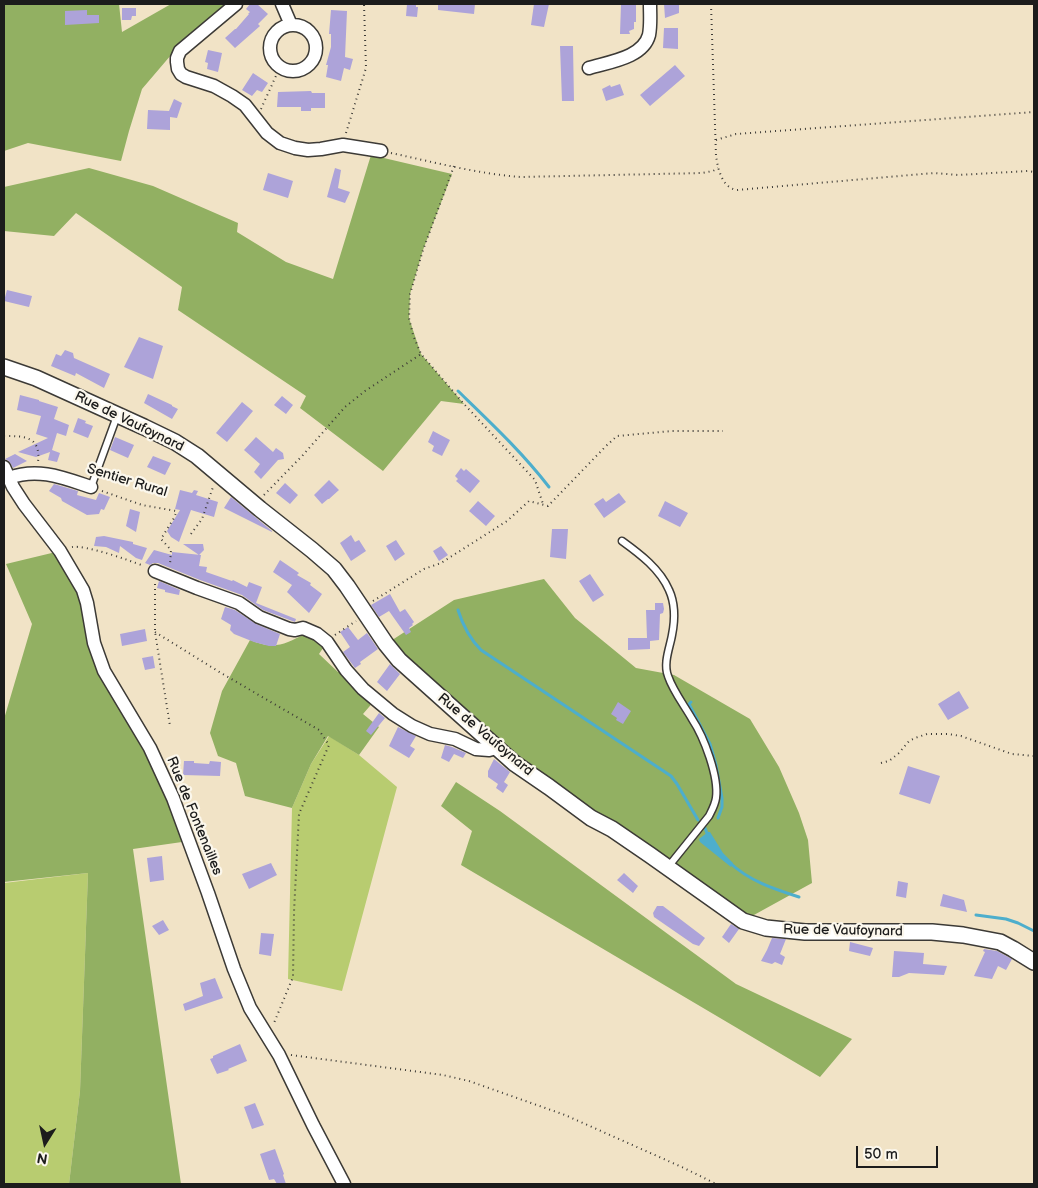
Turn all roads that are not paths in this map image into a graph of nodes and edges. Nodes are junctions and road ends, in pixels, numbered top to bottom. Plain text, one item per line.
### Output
1 (236, 4) edge
2 (282, 4) edge
3 (650, 4) edge
4 (291, 26) junction
5 (589, 68) dead end
6 (380, 151) road end
7 (4, 367) edge
8 (118, 415) junction
9 (6, 472) edge
10 (91, 487) joint
11 (622, 541) dead end
12 (155, 571) road end
13 (496, 748) junction
14 (667, 868) junction
15 (1034, 962) edge
16 (344, 1184) edge

1 - 6 street
2 - 4 street
3 - 5 street
4 - 4 street
7 - 8 street, Rue de Vaufoynard
8 - 10 lane
8 - 13 street, Rue de Vaufoynard
9 - 10 street, Sentier Rural
9 - 16 street, Rue de Fontenailles
11 - 14 lane
12 - 13 street
13 - 14 street, Rue de Vaufoynard
14 - 15 street, Rue de Vaufoynard

